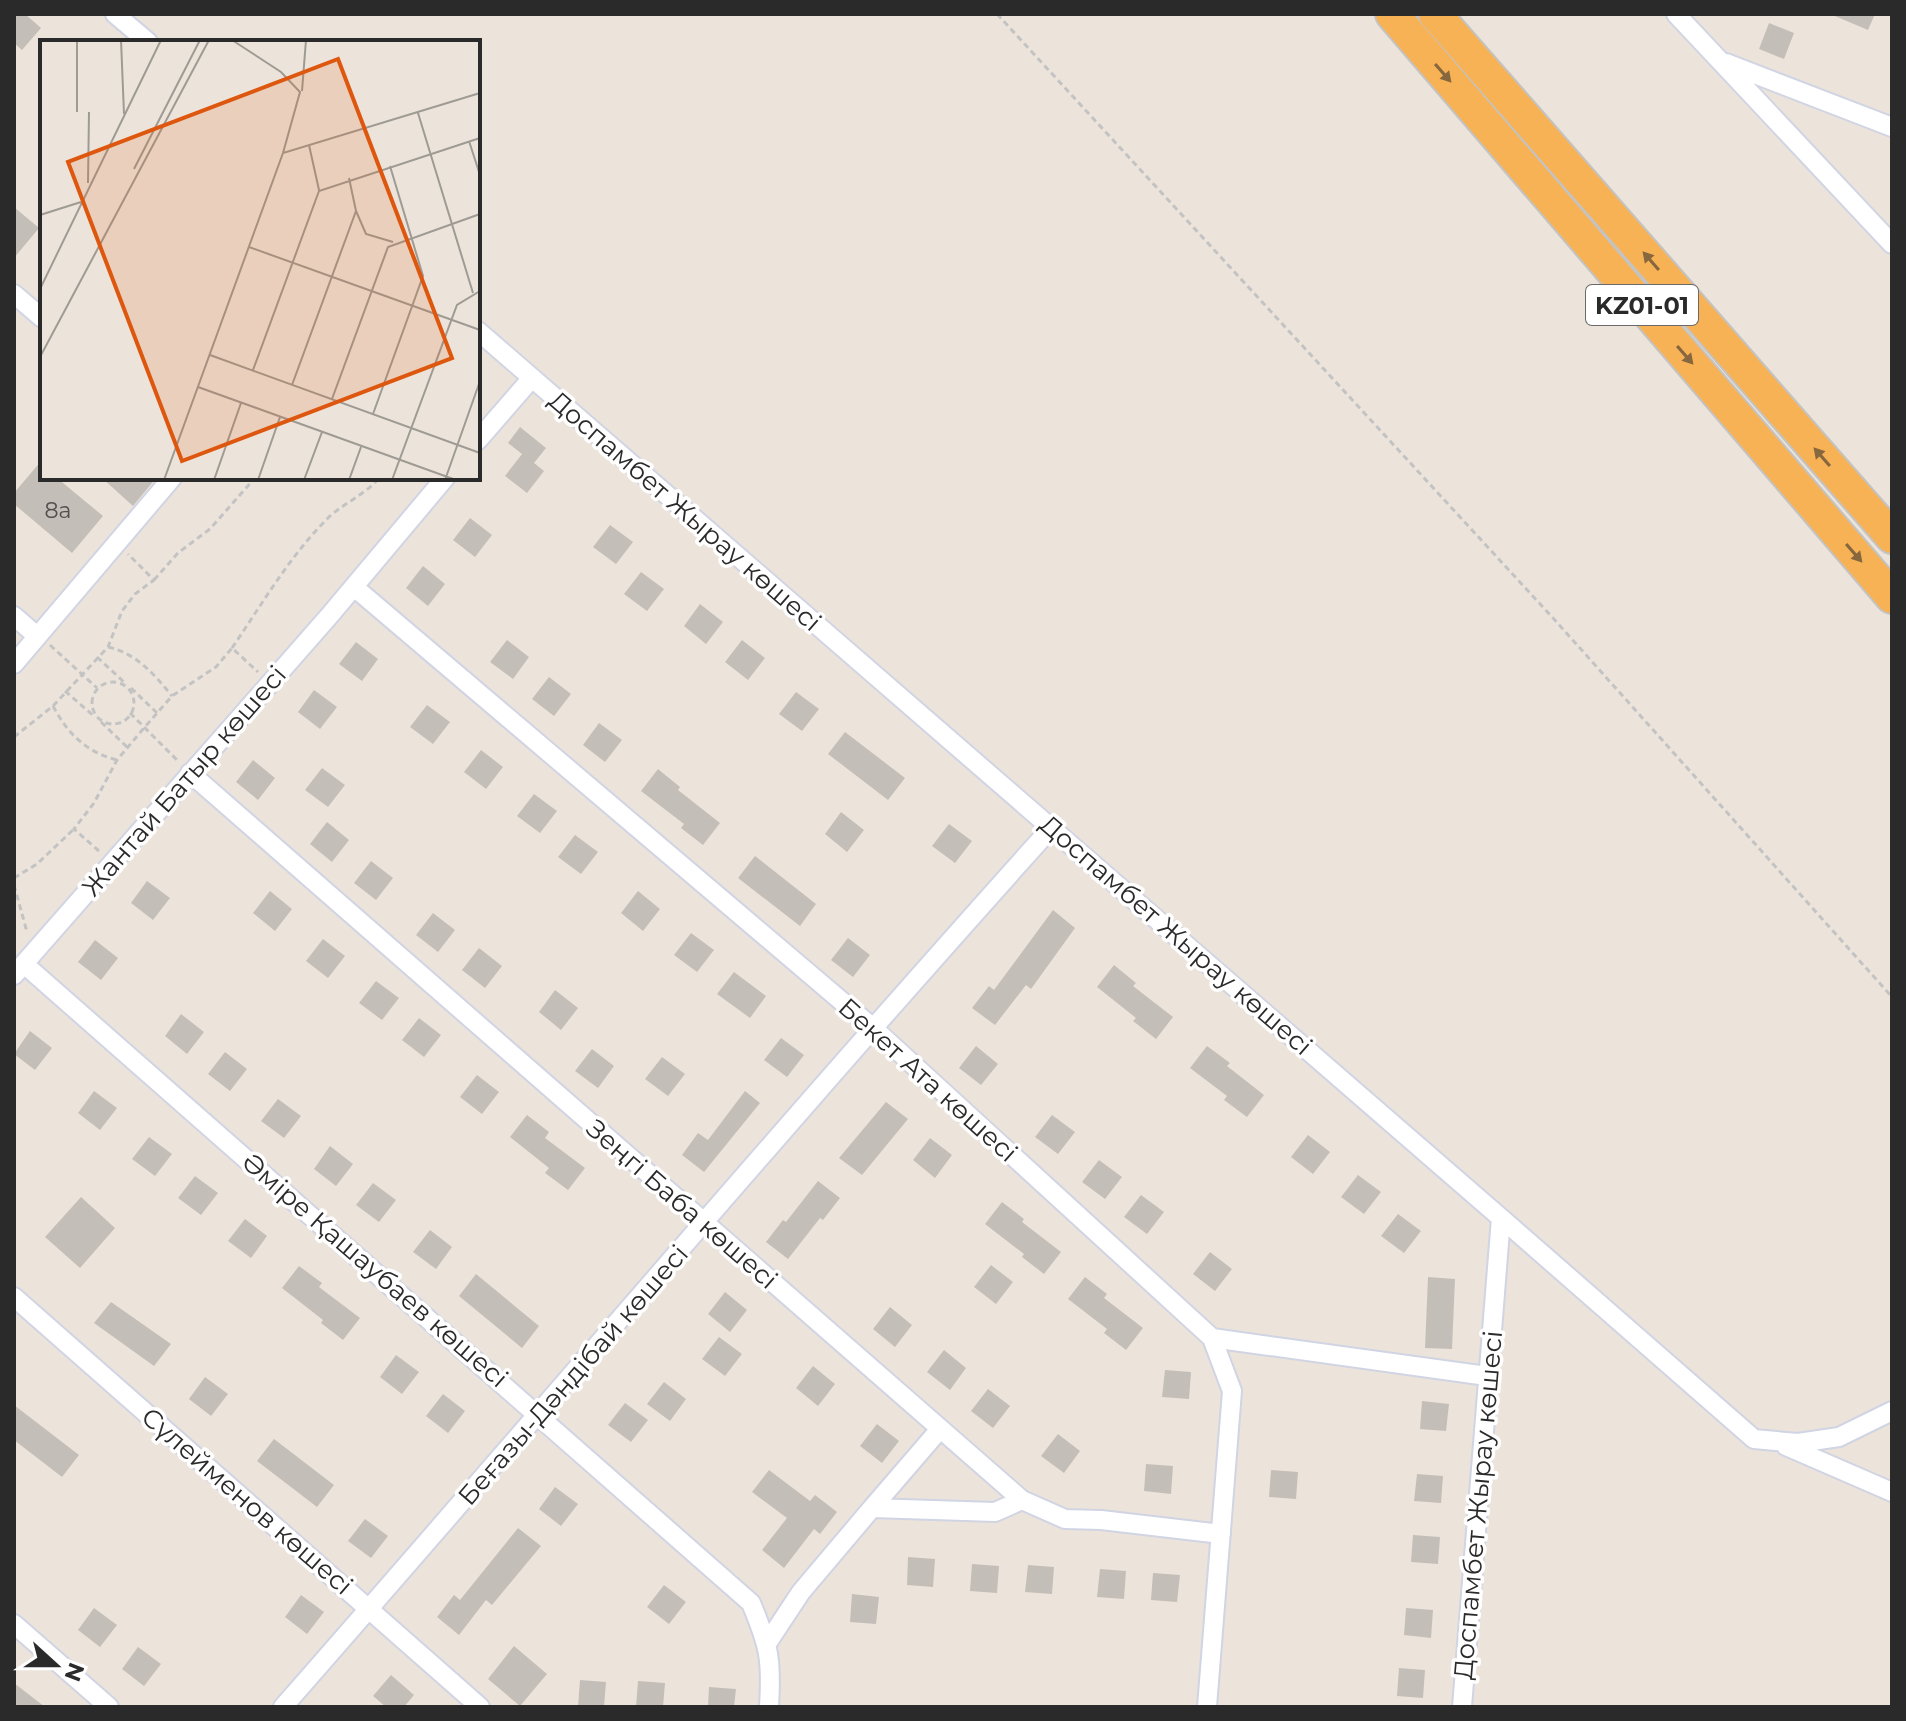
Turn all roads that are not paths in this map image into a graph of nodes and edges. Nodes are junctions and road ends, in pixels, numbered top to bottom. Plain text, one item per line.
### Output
1 (115, 14) edge
2 (1392, 14) edge
3 (1435, 14) edge
4 (1676, 14) edge
5 (146, 40) edge
6 (1720, 60) junction
7 (1892, 127) edge
8 (1892, 244) edge
9 (14, 294) edge
10 (40, 316) edge
11 (480, 333) edge
12 (531, 379) junction
13 (480, 438) edge
14 (170, 480) edge
15 (443, 480) edge
16 (1892, 537) edge
17 (354, 587) junction
18 (1892, 597) edge
19 (14, 616) edge
20 (37, 636) junction
21 (14, 664) edge
22 (190, 773) junction
23 (1052, 827) junction
24 (23, 964) edge
25 (872, 1027) junction
26 (1501, 1218) junction
27 (705, 1224) junction
28 (14, 1297) edge
29 (1212, 1338) junction
30 (1487, 1376) junction
31 (1892, 1411) edge
32 (539, 1414) junction
33 (940, 1429) junction
34 (1777, 1441) junction
35 (1892, 1492) edge
36 (1022, 1500) junction
37 (872, 1508) junction
38 (1221, 1534) junction
39 (370, 1608) junction
40 (14, 1624) edge
41 (768, 1642) junction
42 (109, 1707) edge
43 (283, 1707) edge
44 (480, 1707) edge
45 (769, 1707) edge
46 (1207, 1707) edge
47 (1462, 1707) edge

1 - 5 street
2 -> 18 highway, KZ01-01
16 -> 3 highway, KZ01-01
4 - 6 street
6 - 7 street
6 - 8 street
9 - 10 street
11 - 12 street, Доспамбет Жырау көшесі
12 - 13 street
12 - 23 street, Доспамбет Жырау көшесі
14 - 20 street
15 - 17 street, Жантай Батыр көшесі
17 - 22 street, Жантай Батыр көшесі
17 - 25 street, Бекет Ата көшесі
19 - 20 street
20 - 21 street
22 - 24 street, Жантай Батыр көшесі
22 - 27 street, Зеңгі Баба көшесі
23 - 25 street, Беғазы-Дәндібай көшесі
23 - 26 street, Доспамбет Жырау көшесі
24 - 32 street, Әміре Қашаубаев көшесі
25 - 27 street, Беғазы-Дәндібай көшесі
25 - 29 street, Бекет Ата көшесі
26 - 30 street, Доспамбет Жырау көшесі
26 - 34 street
27 - 32 street, Беғазы-Дәндібай көшесі
27 - 33 street, Зеңгі Баба көшесі
28 - 39 street, Сүлейменов көшесі
29 - 30 street
29 - 38 street, Бекет Ата көшесі
30 - 47 street, Доспамбет Жырау көшесі
31 - 34 street
32 - 39 street, Беғазы-Дәндібай көшесі
32 - 41 street, Әміре Қашаубаев көшесі
33 - 36 street, Зеңгі Баба көшесі
33 - 37 street
34 - 35 street
36 - 37 street
36 - 38 street, Зеңгі Баба көшесі
37 - 41 street
38 - 46 street, Бекет Ата көшесі
39 - 43 street, Беғазы-Дәндібай көшесі
39 - 44 street, Сүлейменов көшесі
40 - 42 street
41 - 45 street, Әміре Қашаубаев көшесі

